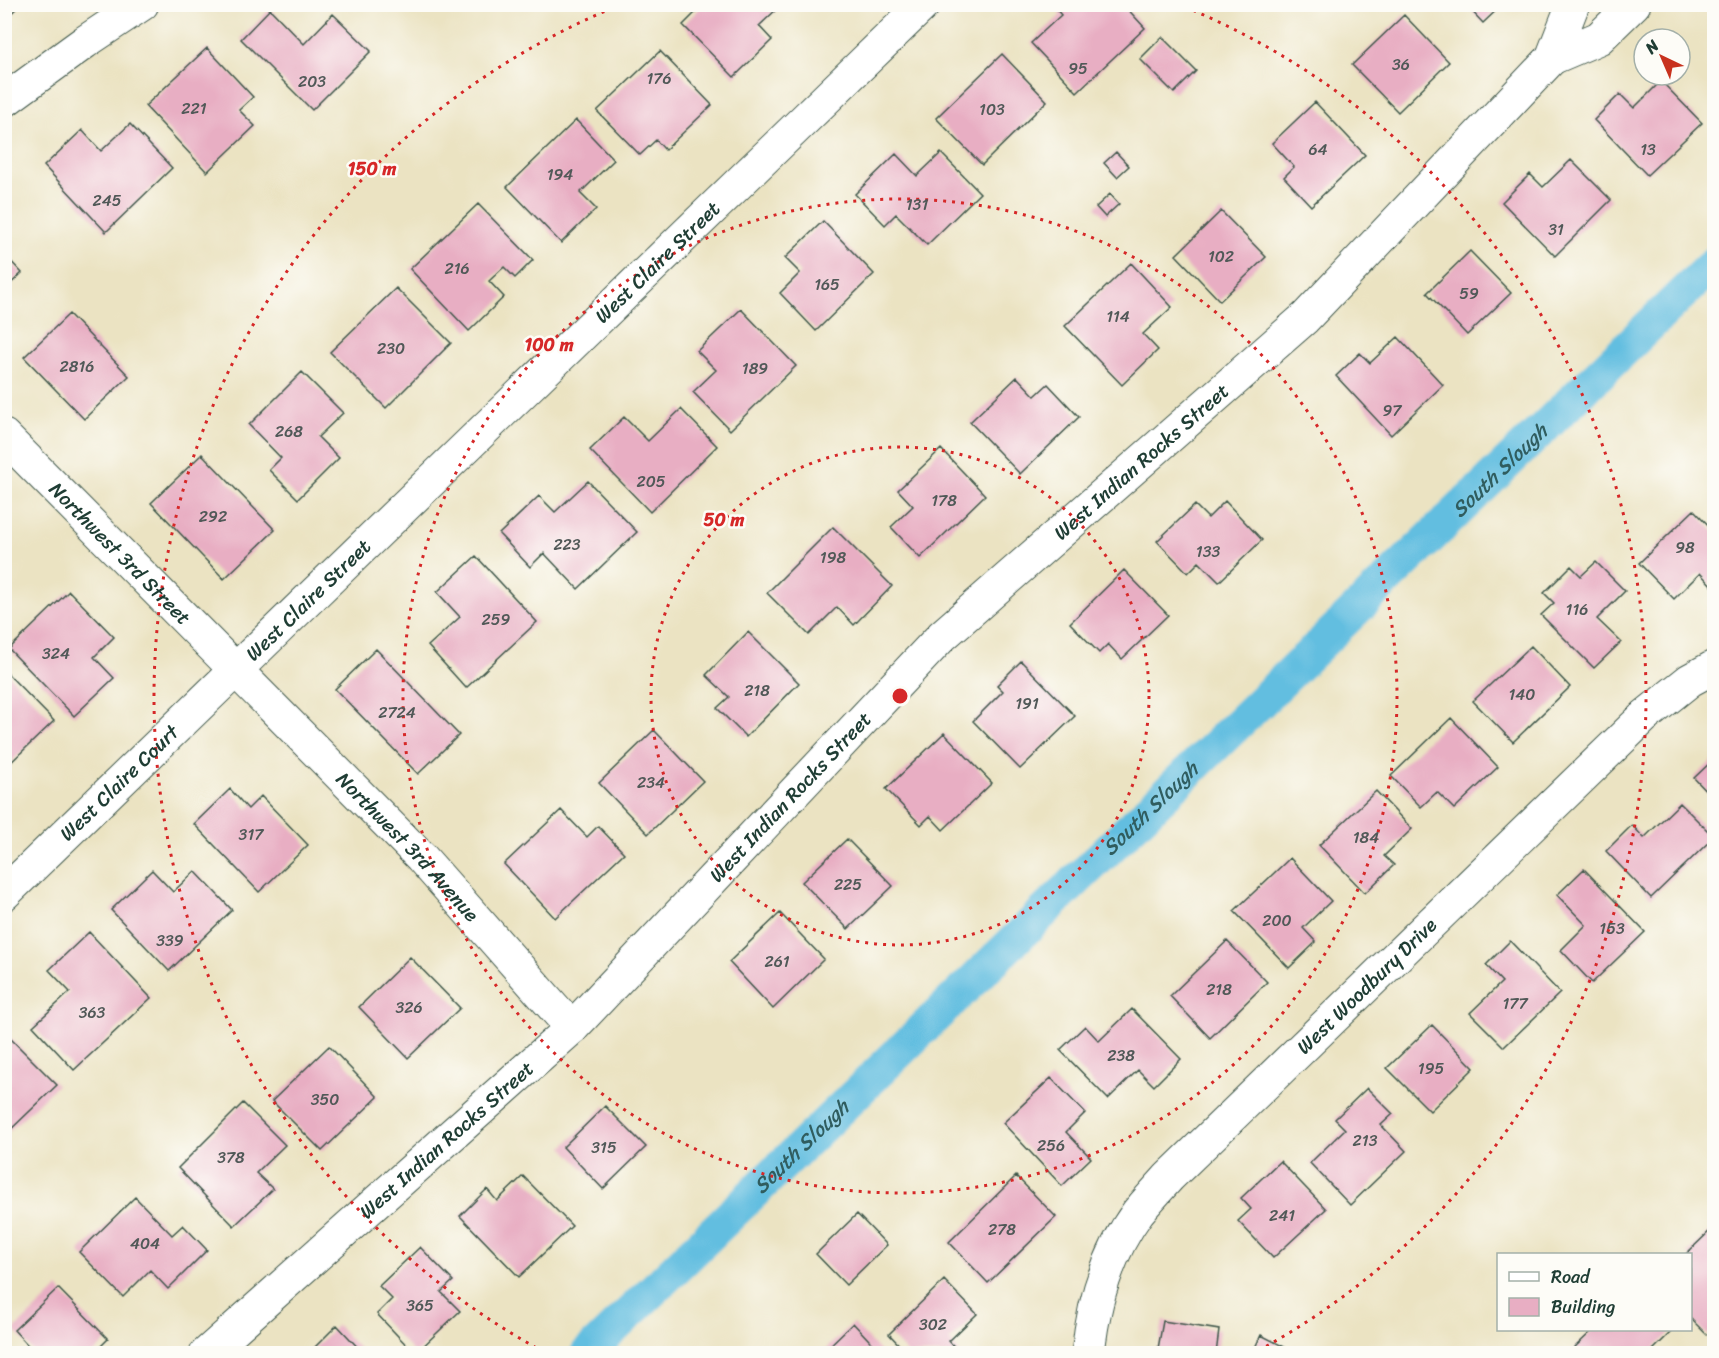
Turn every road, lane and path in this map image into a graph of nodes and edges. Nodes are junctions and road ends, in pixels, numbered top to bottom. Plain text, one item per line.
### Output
1 (141, 4) edge
2 (924, 4) edge
3 (1573, 4) edge
4 (1634, 4) edge
5 (1552, 58) junction
6 (4, 101) edge
7 (4, 436) edge
8 (1714, 667) edge
9 (236, 671) junction
10 (4, 894) edge
11 (572, 1028) junction
12 (206, 1353) edge
13 (1088, 1353) edge

1 - 6 street
2 - 9 street, West Claire Street
3 - 5 street, West Indian Rocks Street
4 - 5 street, West Indian Rocks Street
5 - 11 street, West Indian Rocks Street
7 - 9 street, Northwest 3rd Street
8 - 13 street, West Woodbury Drive
9 - 10 street, West Claire Court
9 - 11 street, Northwest 3rd Avenue
11 - 12 street, West Indian Rocks Street

